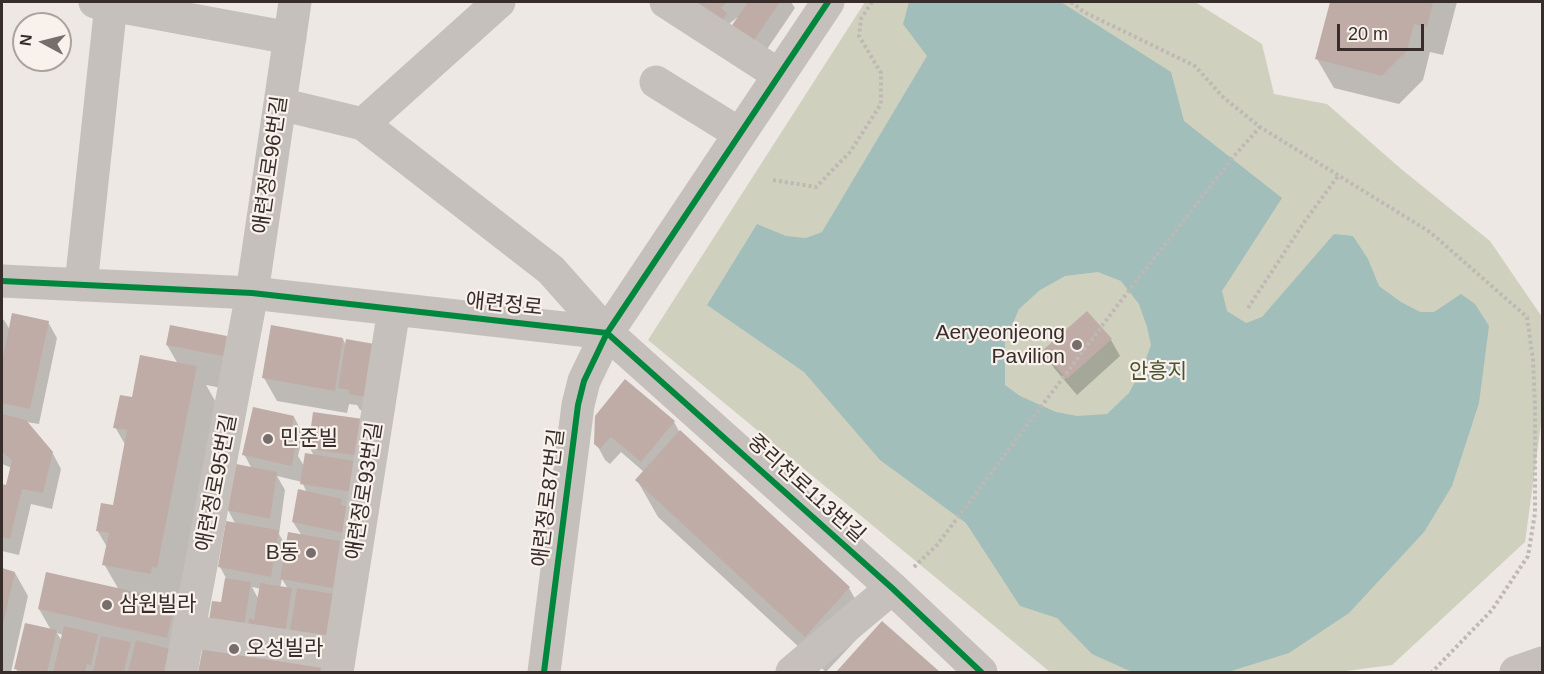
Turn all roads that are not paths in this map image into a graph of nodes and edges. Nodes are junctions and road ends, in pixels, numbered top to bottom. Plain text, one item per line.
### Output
1 (295, 2) edge
2 (499, 2) edge
3 (666, 2) edge
4 (828, 2) edge
5 (103, 3) edge
6 (290, 38) junction
7 (779, 75) junction
8 (656, 82) dead end
9 (280, 104) junction
10 (363, 124) junction
11 (740, 134) junction
12 (2, 281) edge
13 (81, 285) junction
14 (252, 293) junction
15 (394, 309) junction
16 (607, 333) junction
17 (892, 588) junction
18 (189, 631) junction
19 (338, 663) edge
20 (1542, 663) edge
21 (181, 672) edge
22 (544, 672) edge
23 (792, 672) edge
24 (981, 672) edge
25 (1516, 672) edge

1 - 6 street, 애련정로96번길
2 - 10 street
3 - 7 street
4 - 7 street
5 - 6 street
5 - 13 street
6 - 9 street, 애련정로96번길
7 - 11 street
8 - 11 street
9 - 10 street, 애련정로
9 - 14 street, 애련정로96번길
10 - 16 street, 애련정로
11 - 16 street
12 - 13 street, 애련정로
13 - 14 street, 애련정로
14 - 15 street, 애련정로
14 - 18 street, 애련정로95번길
15 - 16 street, 애련정로
15 - 19 street, 애련정로93번길
16 - 17 street, 중리천로113번길
16 - 22 street, 애련정로87번길
17 - 23 street
17 - 24 street, 중리천로113번길
18 - 19 street
18 - 21 street, 애련정로95번길
20 - 25 street

